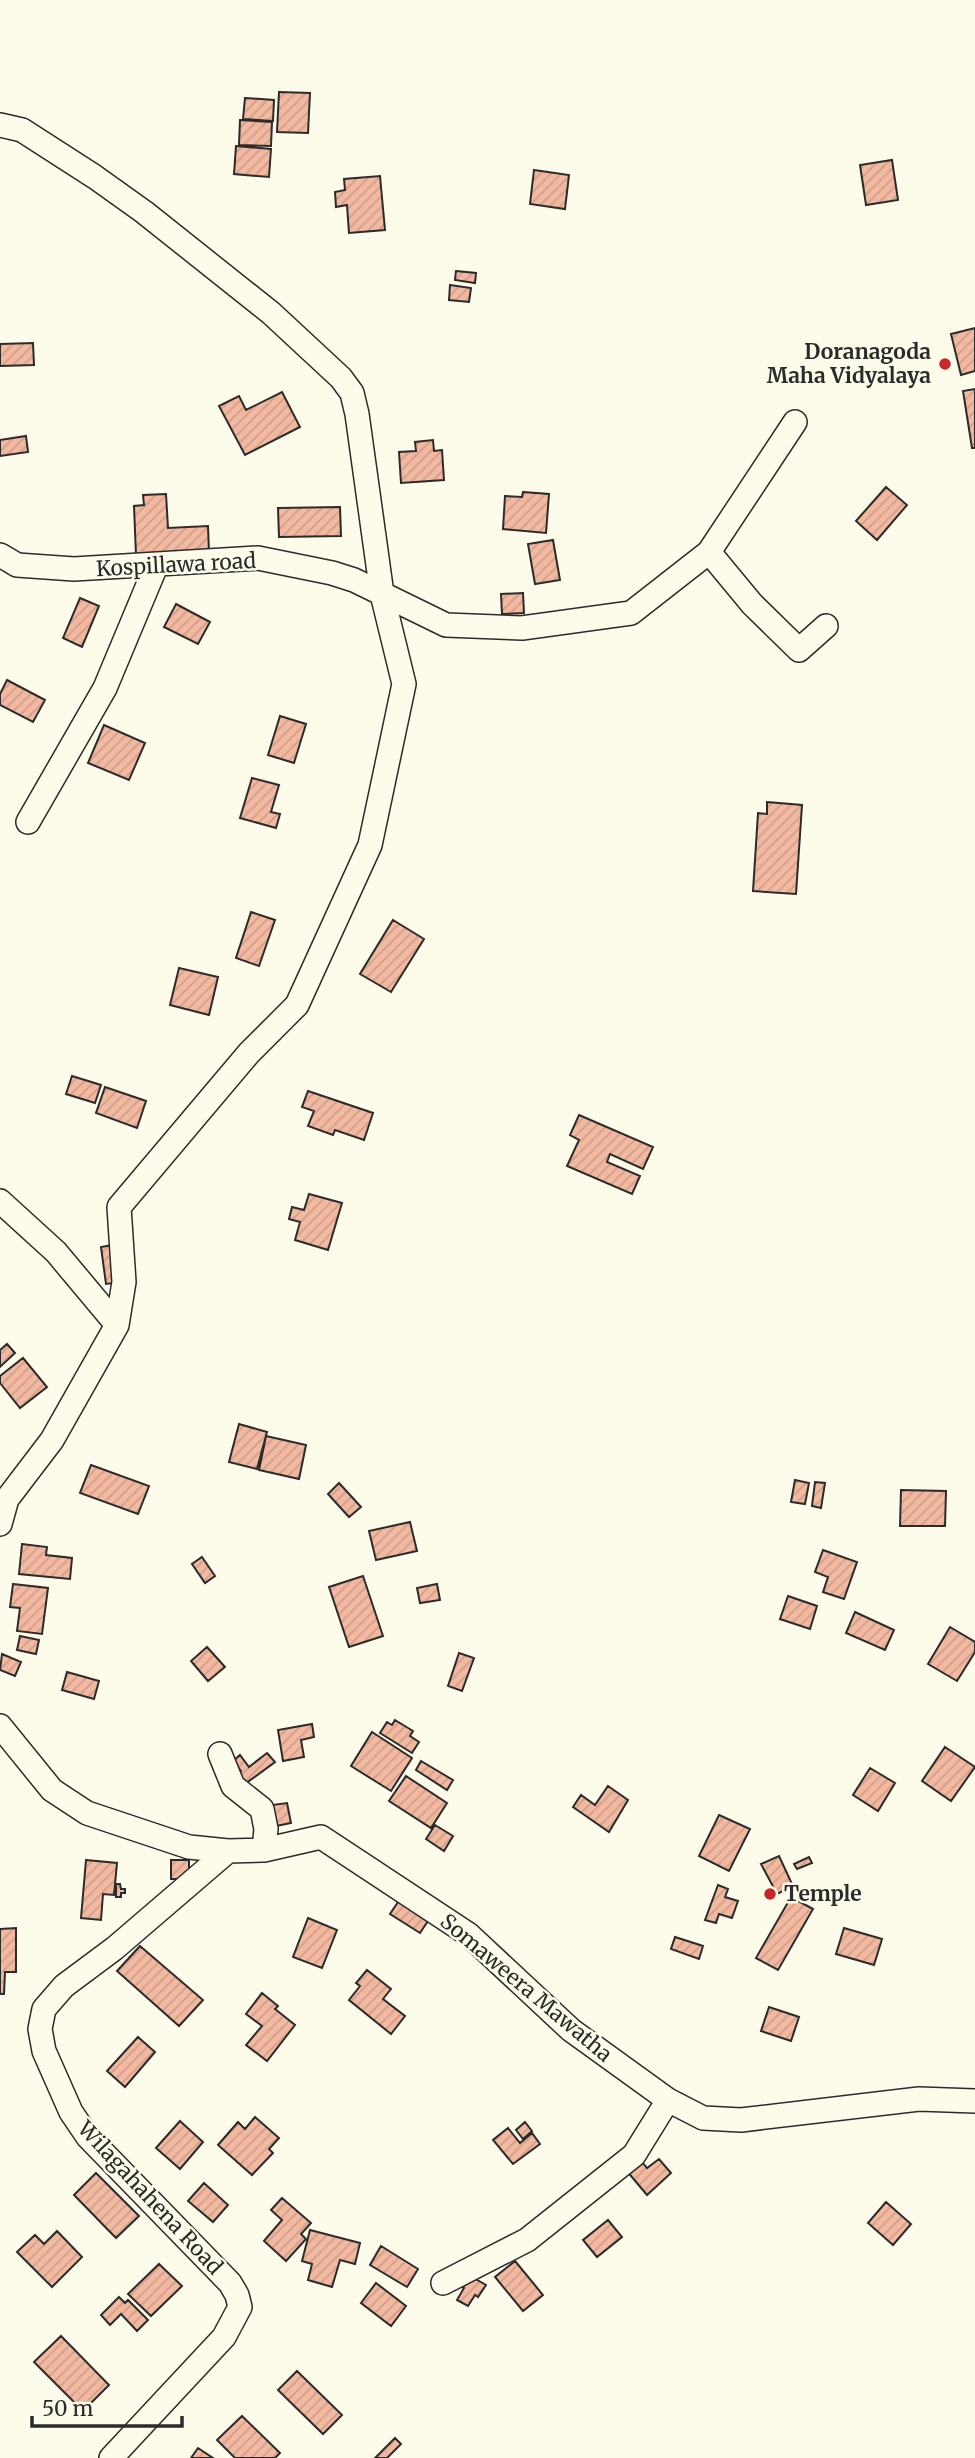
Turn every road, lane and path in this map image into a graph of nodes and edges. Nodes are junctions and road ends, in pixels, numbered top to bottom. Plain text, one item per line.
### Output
1 (0, 125) edge
2 (795, 422) dead end
3 (709, 552) junction
4 (0, 555) edge
5 (156, 566) junction
6 (382, 594) junction
7 (826, 626) dead end
8 (28, 822) dead end
9 (0, 1201) edge
10 (117, 1325) junction
11 (0, 1524) edge
12 (0, 1726) edge
13 (220, 1754) dead end
14 (264, 1850) junction
15 (228, 1851) junction
16 (668, 2100) junction
17 (975, 2101) edge
18 (443, 2283) dead end
19 (111, 2458) edge

1 - 6 street
2 - 3 street, Kospillawa road
3 - 6 street, Kospillawa road
3 - 7 street
4 - 5 street, Kospillawa road
5 - 6 street, Kospillawa road
5 - 8 street
6 - 10 street
9 - 10 street
10 - 11 street
12 - 15 street, Somaweera Mawatha
13 - 14 street
14 - 15 street, Somaweera Mawatha
14 - 16 street, Somaweera Mawatha
15 - 19 street, Wilagahahena Road
16 - 17 street, Somaweera Mawatha
16 - 18 street

